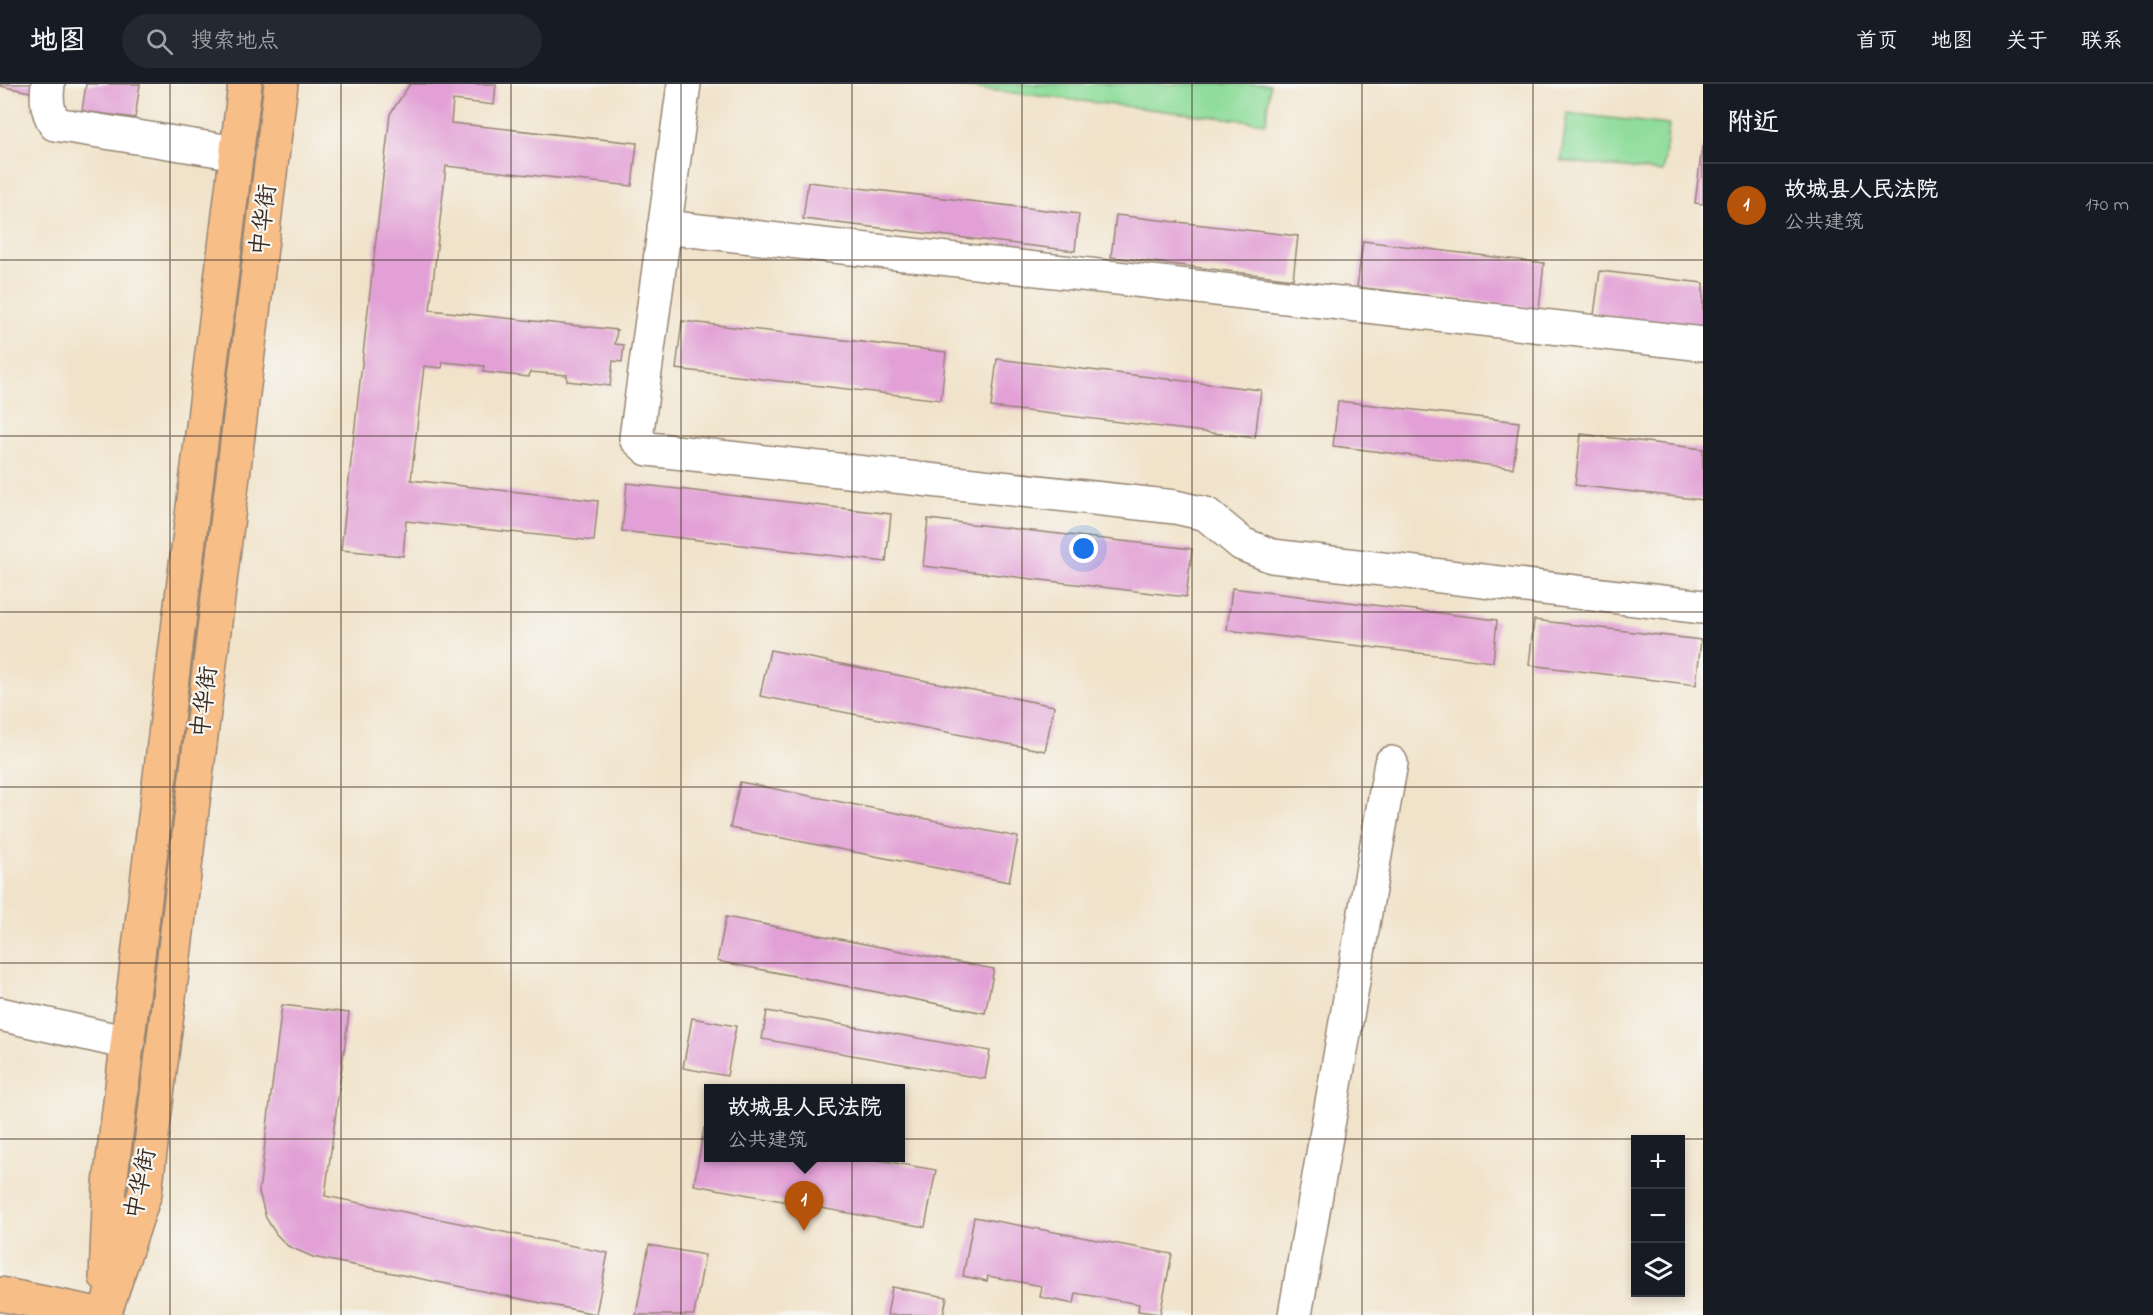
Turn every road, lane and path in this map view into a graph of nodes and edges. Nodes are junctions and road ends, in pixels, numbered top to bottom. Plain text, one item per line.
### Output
1 (48, 84) edge
2 (245, 84) edge
3 (281, 84) edge
4 (684, 84) edge
5 (237, 153) junction
6 (664, 227) junction
7 (1703, 344) edge
8 (1703, 607) edge
9 (1391, 763) dead end
10 (0, 1014) edge
11 (128, 1043) junction
12 (0, 1294) edge
13 (103, 1315) edge
14 (1295, 1315) edge

1 - 5 street
2 - 5 main road, 中华街
3 - 13 main road, 中华街
4 - 6 street
5 - 11 main road, 中华街
6 - 7 street
6 - 8 street
9 - 14 street
10 - 11 street
11 - 13 main road, 中华街
12 - 13 main road

